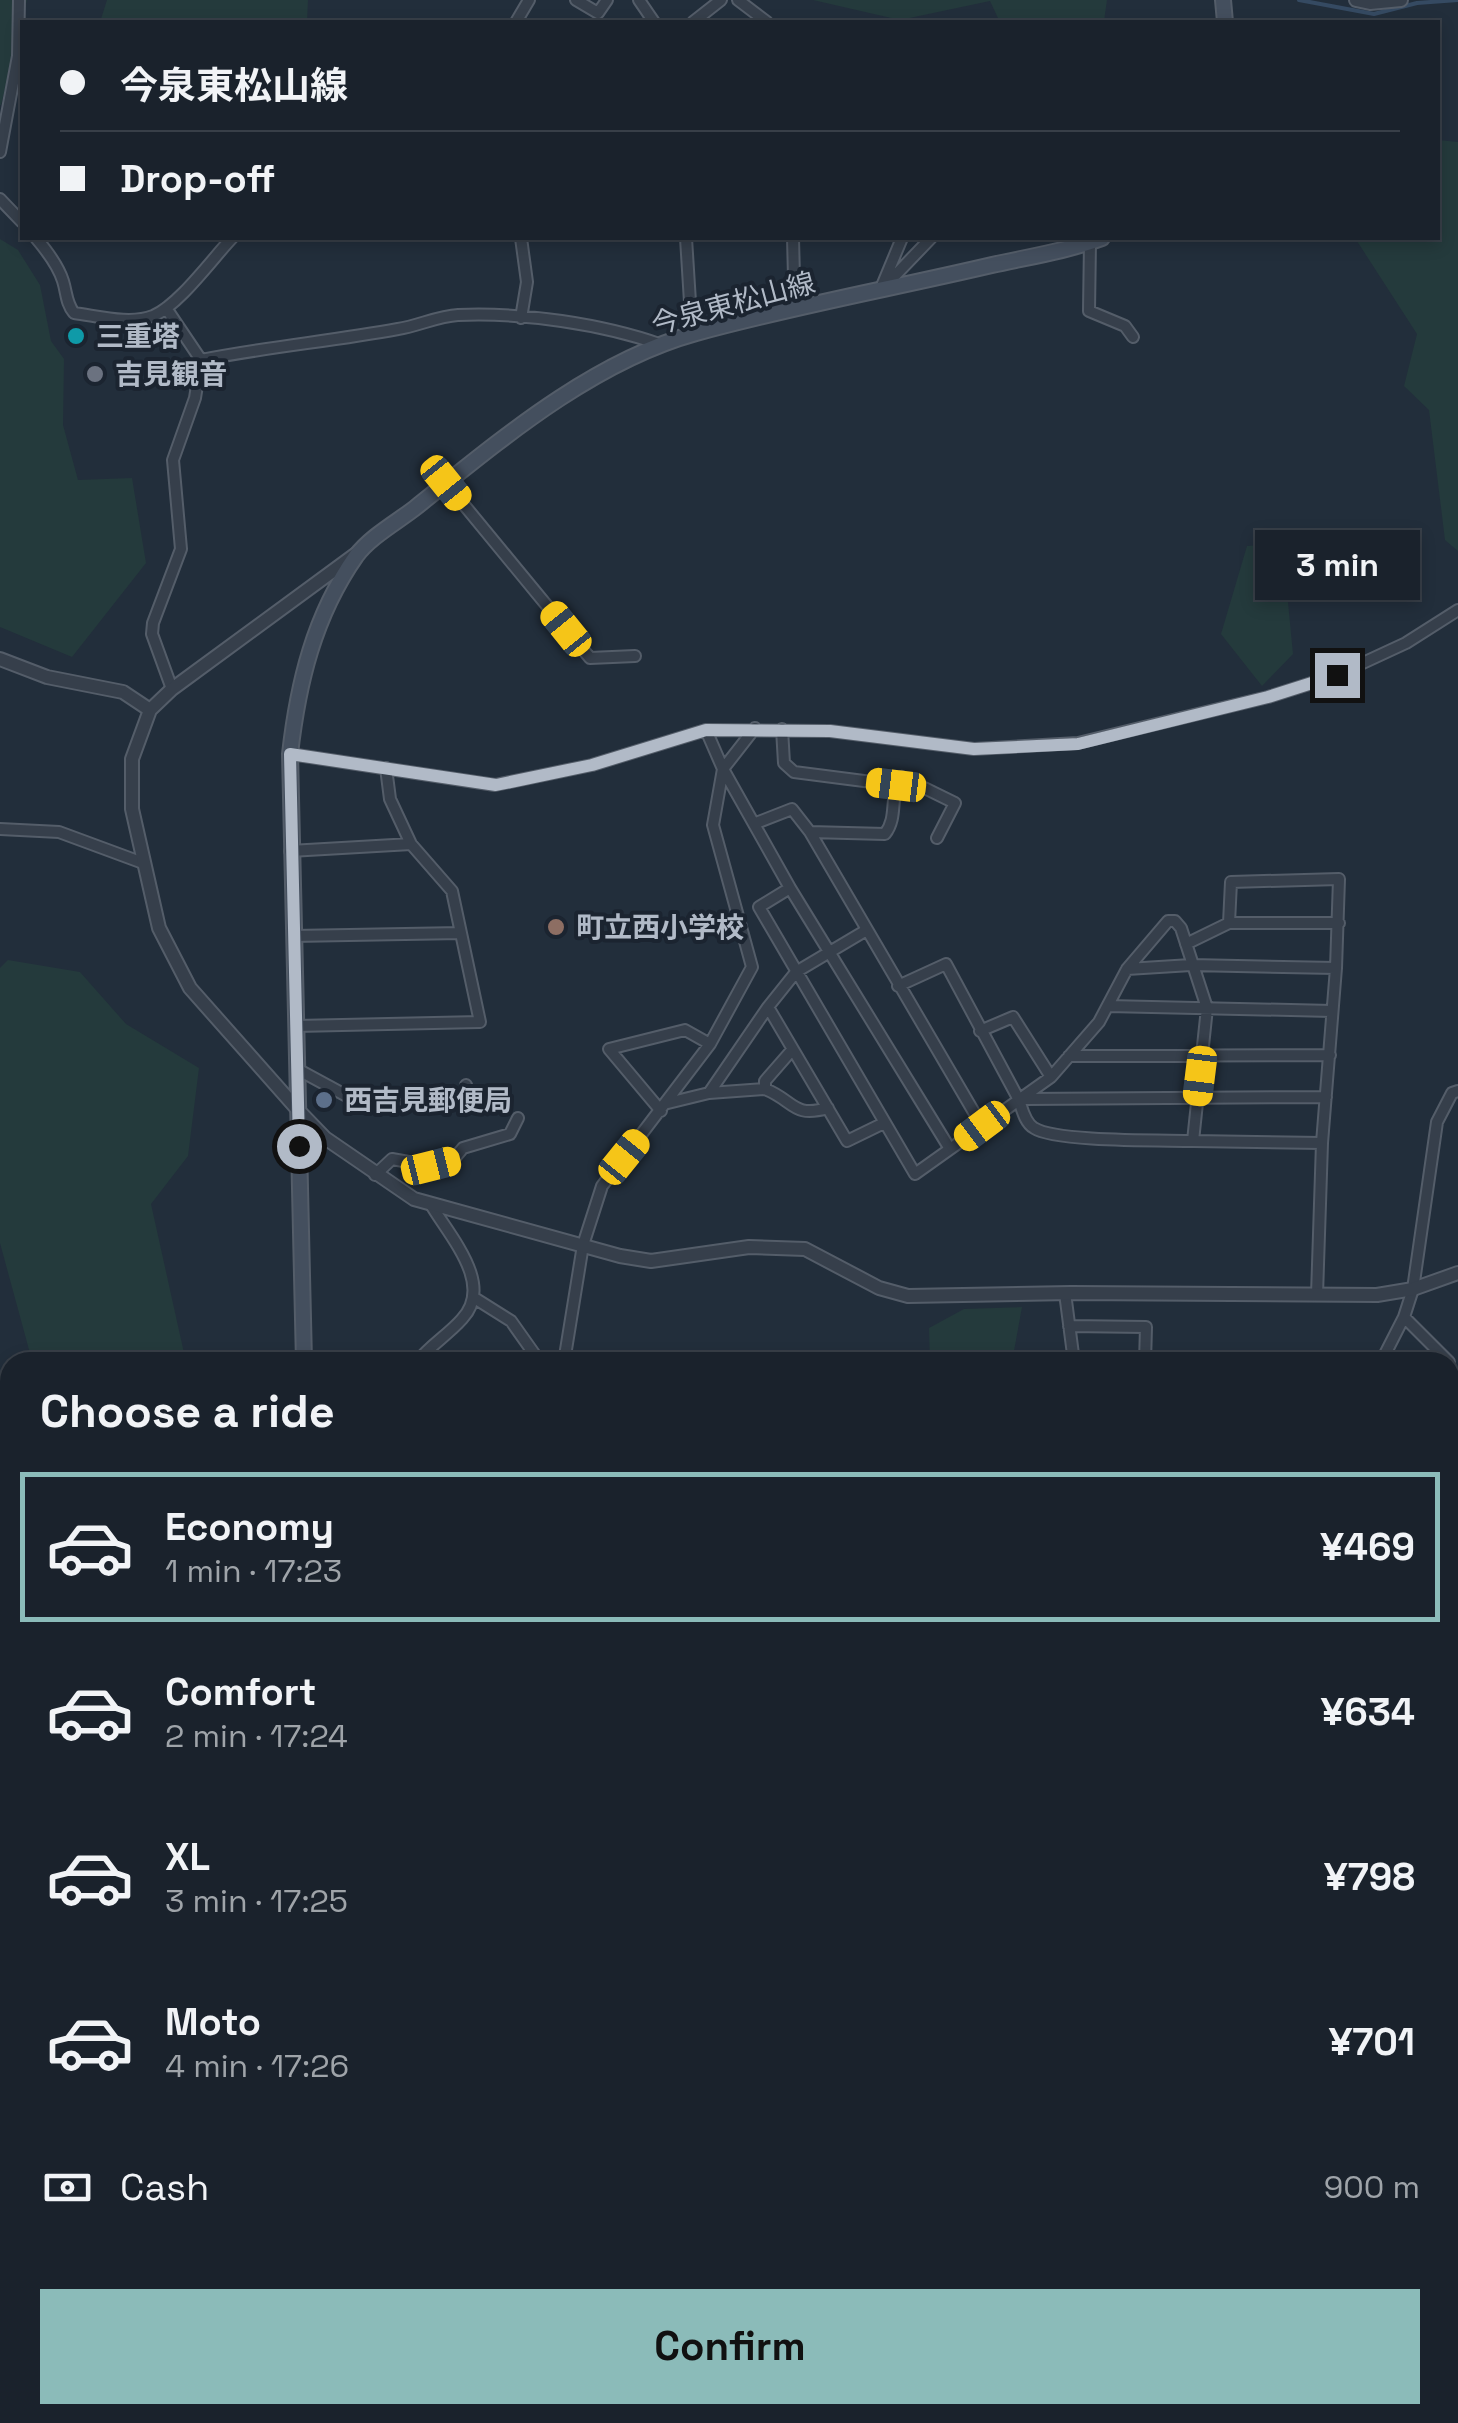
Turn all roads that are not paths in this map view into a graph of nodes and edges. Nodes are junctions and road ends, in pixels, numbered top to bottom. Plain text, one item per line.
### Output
1 (19, 0) edge
2 (576, 0) edge
3 (606, 0) edge
4 (722, 0) edge
5 (738, 0) edge
6 (1356, 0) edge
7 (1400, 0) edge
8 (696, 20) edge
9 (765, 20) edge
10 (20, 56) edge
11 (0, 152) edge
12 (0, 200) edge
13 (20, 220) edge
14 (38, 240) edge
15 (230, 240) edge
16 (521, 240) edge
17 (686, 240) edge
18 (794, 240) edge
19 (901, 240) edge
20 (929, 240) edge
21 (1096, 240) edge
22 (880, 292) junction
23 (166, 308) junction
24 (774, 313) junction
25 (521, 318) junction
26 (692, 334) junction
27 (1132, 337) dead end
28 (662, 345) junction
29 (201, 360) junction
30 (446, 483) junction
31 (358, 552) junction
32 (1458, 610) edge
33 (634, 656) dead end
34 (0, 659) edge
35 (172, 688) junction
36 (150, 710) junction
37 (755, 728) junction
38 (782, 729) junction
39 (706, 730) junction
40 (290, 754) junction
41 (386, 768) junction
42 (723, 769) junction
43 (896, 785) junction
44 (756, 823) junction
45 (0, 829) edge
46 (810, 832) junction
47 (937, 838) dead end
48 (410, 844) junction
49 (290, 851) junction
50 (143, 863) junction
51 (790, 888) junction
52 (1229, 923) junction
53 (1339, 923) junction
54 (865, 931) junction
55 (461, 933) junction
56 (293, 936) junction
57 (1186, 944) junction
58 (831, 952) junction
59 (1192, 965) junction
60 (1336, 968) junction
61 (1127, 969) junction
62 (796, 972) junction
63 (898, 986) junction
64 (1108, 1006) junction
65 (768, 1007) junction
66 (1207, 1008) junction
67 (1332, 1012) junction
68 (296, 1026) junction
69 (980, 1031) junction
70 (710, 1044) junction
71 (792, 1050) junction
72 (1202, 1055) junction
73 (1330, 1055) junction
74 (1069, 1056) junction
75 (297, 1069) junction
76 (1052, 1077) junction
77 (466, 1085) dead end
78 (765, 1089) junction
79 (1458, 1091) edge
80 (709, 1093) junction
81 (1197, 1098) junction
82 (1326, 1098) junction
83 (1019, 1100) junction
84 (664, 1107) junction
85 (828, 1108) junction
86 (298, 1110) junction
87 (518, 1118) dead end
88 (884, 1123) junction
89 (982, 1126) junction
90 (1193, 1141) junction
91 (1322, 1143) junction
92 (950, 1148) junction
93 (375, 1175) junction
94 (430, 1203) junction
95 (584, 1245) junction
96 (1458, 1273) edge
97 (1412, 1289) junction
98 (1064, 1293) junction
99 (1316, 1296) junction
100 (476, 1299) junction
101 (1404, 1317) junction
102 (1069, 1326) junction
103 (304, 1352) edge
104 (427, 1352) edge
105 (533, 1352) edge
106 (566, 1352) edge
107 (1073, 1352) edge
108 (1145, 1352) edge
109 (1386, 1352) edge
110 (1439, 1352) edge

1 - 10 street
2 - 3 street
4 - 8 street
5 - 9 street
6 - 7 street
10 - 11 street
12 - 13 street
14 - 23 street
15 - 23 street
16 - 25 street
17 - 26 street
18 - 24 street
19 - 22 street
20 - 22 street
21 - 22 main road, 今泉東松山線
21 - 27 street
22 - 24 main road, 今泉東松山線
23 - 29 street
24 - 26 main road, 今泉東松山線
25 - 28 street
25 - 29 street
26 - 28 main road, 今泉東松山線
28 - 30 main road, 今泉東松山線
29 - 35 street
30 - 31 main road, 今泉東松山線
30 - 33 street
31 - 35 street
31 - 40 main road, 今泉東松山線
32 - 38 street
34 - 36 street
35 - 36 street
36 - 50 street
37 - 38 street
37 - 39 street
37 - 42 street
38 - 43 street
39 - 41 street
39 - 42 street
40 - 41 street
40 - 49 main road, 今泉東松山線
41 - 48 street
42 - 44 street
42 - 70 street
43 - 46 street
43 - 47 street
44 - 46 street
44 - 51 street
45 - 50 street
46 - 54 street
48 - 49 street
48 - 55 street
49 - 56 main road, 今泉東松山線
50 - 86 street
51 - 58 street
51 - 62 street
52 - 53 street
52 - 53 street
52 - 57 street
53 - 60 street
54 - 58 street
54 - 63 street
55 - 56 street
55 - 68 street
56 - 68 main road, 今泉東松山線
57 - 59 street
57 - 61 street
58 - 62 street
58 - 92 street
59 - 60 street
59 - 61 street
59 - 66 street
60 - 67 street
61 - 64 street
62 - 65 street
62 - 88 street
63 - 69 street
63 - 89 street
64 - 66 street
64 - 74 street
65 - 71 street
65 - 80 street
66 - 67 street
66 - 72 street
67 - 73 street
68 - 75 main road, 今泉東松山線
69 - 76 street
69 - 83 street
70 - 84 street
70 - 84 street
71 - 78 street
71 - 85 street
72 - 73 street
72 - 74 street
72 - 81 street
73 - 82 street
74 - 76 street
75 - 77 street
75 - 86 main road, 今泉東松山線
76 - 83 street
78 - 80 street
78 - 85 street
79 - 97 street
80 - 84 street
81 - 82 street
81 - 83 street
81 - 90 street
82 - 91 street
83 - 89 street
83 - 90 street
84 - 95 street
85 - 88 street
86 - 93 street
86 - 103 main road, 今泉東松山線
87 - 93 street
88 - 92 street
89 - 92 street
90 - 91 street
91 - 99 street
93 - 94 street
94 - 95 street
94 - 100 street
95 - 98 street
95 - 106 street
96 - 97 street
97 - 99 street
97 - 101 street
98 - 99 street
98 - 102 street
100 - 104 street
100 - 105 street
101 - 109 street
101 - 110 street
102 - 107 street
102 - 108 street

